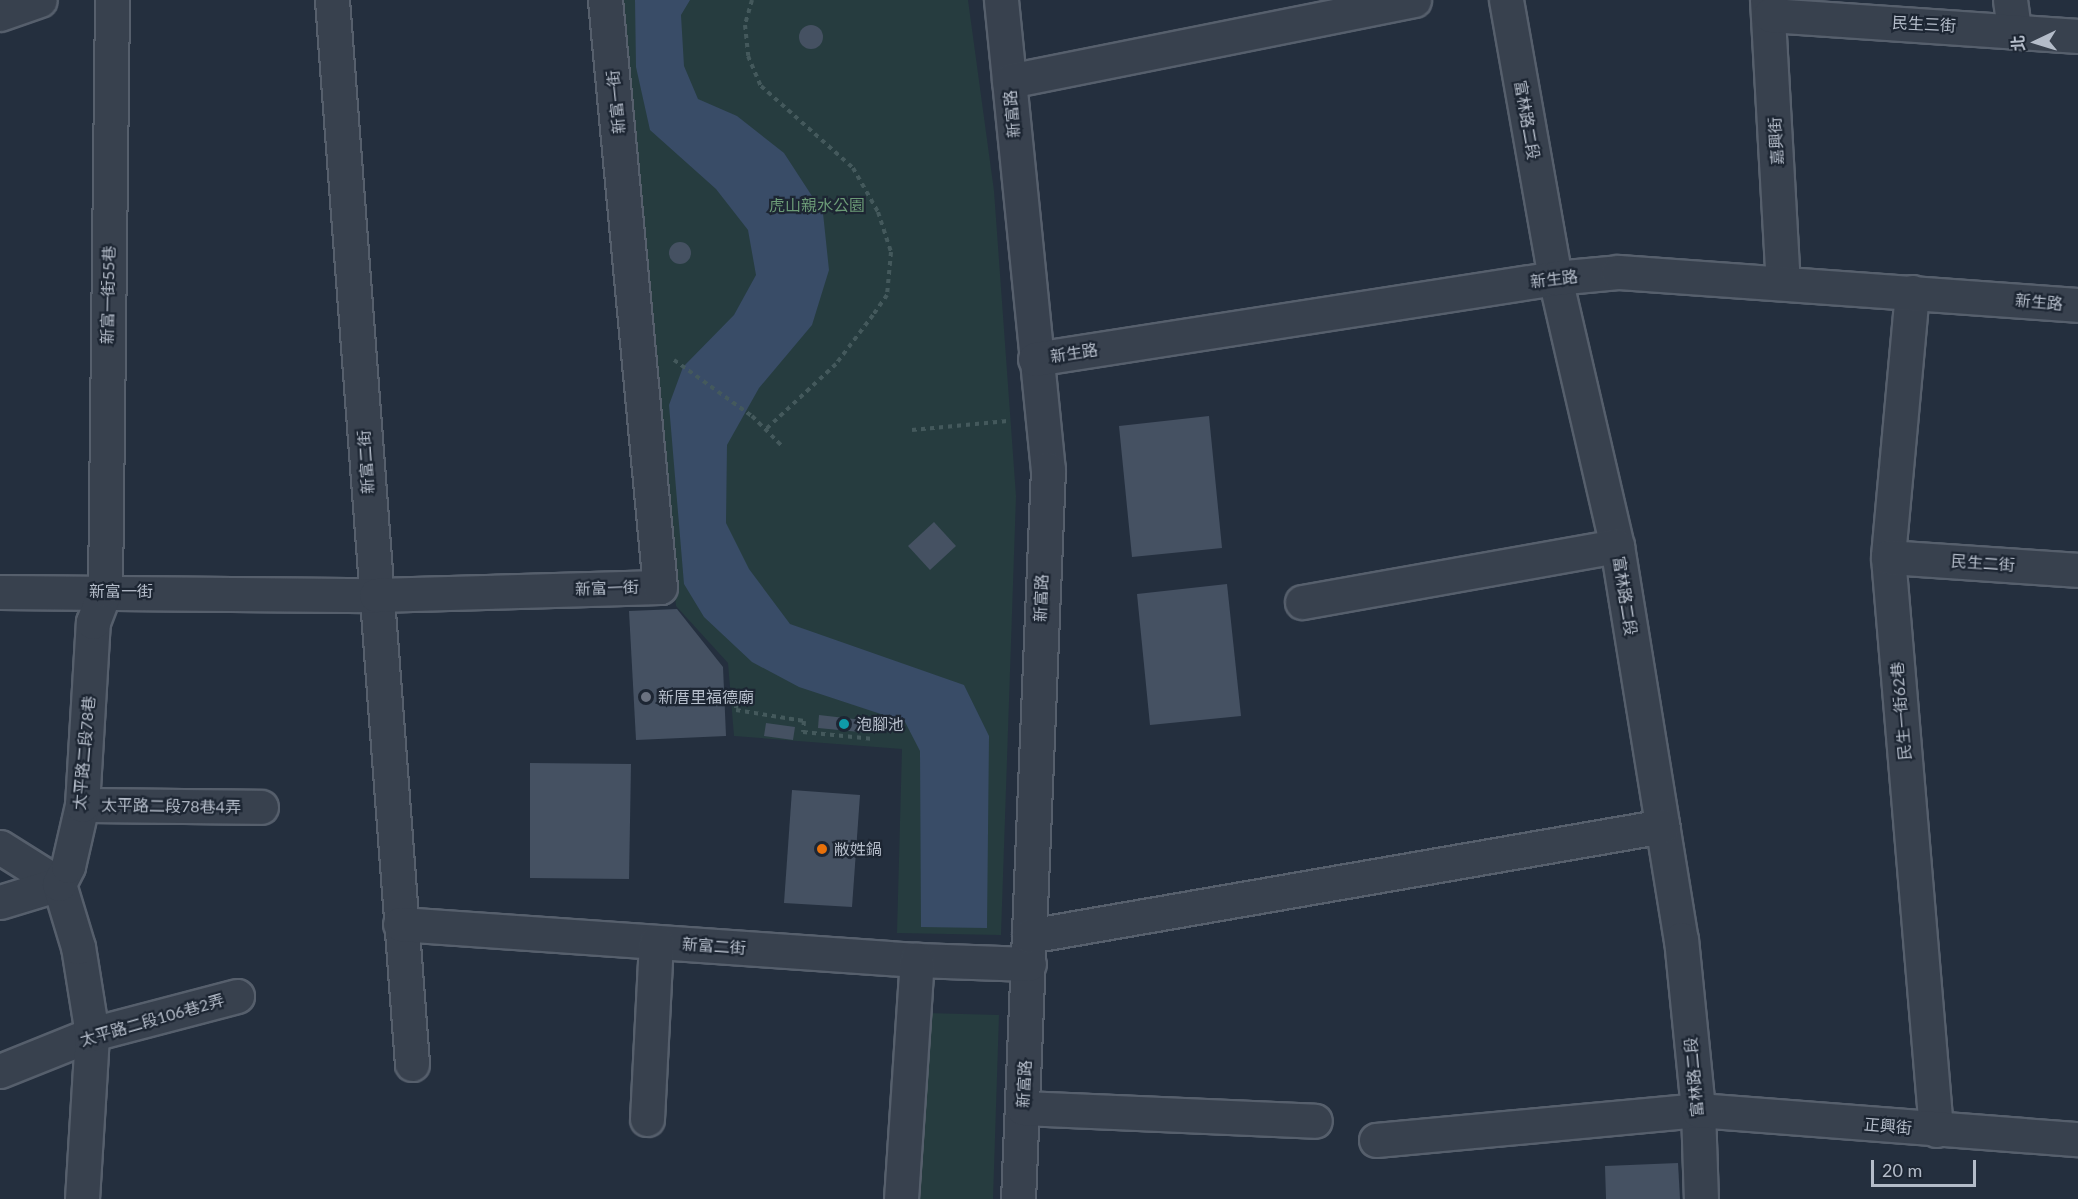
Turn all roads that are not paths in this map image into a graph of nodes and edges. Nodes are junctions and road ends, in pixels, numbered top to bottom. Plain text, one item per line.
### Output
1 (39, 0) edge
2 (112, 0) edge
3 (332, 0) edge
4 (605, 0) edge
5 (1001, 0) edge
6 (1414, 0) edge
7 (1506, 0) edge
8 (1769, 7) edge
9 (0, 14) edge
10 (2012, 15) edge
11 (2078, 36) edge
12 (1009, 81) junction
13 (1555, 278) junction
14 (1783, 282) junction
15 (1912, 292) junction
16 (2078, 306) edge
17 (1035, 359) junction
18 (1617, 546) junction
19 (1888, 557) junction
20 (2078, 570) edge
21 (105, 590) junction
22 (0, 592) edge
23 (376, 595) junction
24 (1302, 602) dead end
25 (82, 805) junction
26 (261, 807) dead end
27 (1663, 826) junction
28 (0, 847) edge
29 (59, 884) junction
30 (0, 902) edge
31 (400, 924) junction
32 (656, 942) junction
33 (1029, 950) junction
34 (917, 960) junction
35 (237, 996) dead end
36 (92, 1034) junction
37 (412, 1064) dead end
38 (0, 1071) edge
39 (1023, 1107) junction
40 (1698, 1110) junction
41 (647, 1119) dead end
42 (1315, 1121) dead end
43 (1936, 1130) junction
44 (2078, 1139) edge
45 (1376, 1140) dead end
46 (82, 1199) edge
47 (902, 1199) edge
48 (1018, 1199) edge
49 (1701, 1199) edge

1 - 9 street
2 - 21 street, 新富一街55巷
3 - 23 street, 新富二街
4 - 23 street, 新富一街
5 - 12 street, 新富路
6 - 12 street
7 - 13 street, 富林路二段
8 - 10 street, 民生三街
8 - 14 street, 嘉興街
10 - 11 street, 民生三街
12 - 17 street, 新富路
13 - 14 street, 新生路
13 - 17 street, 新生路
13 - 18 street, 富林路二段
14 - 15 street, 新生路
15 - 16 street, 新生路
15 - 19 street, 民生一街62巷
17 - 33 street, 新富路
18 - 24 street
18 - 27 street, 富林路二段
19 - 20 street, 民生二街
19 - 43 street, 民生一街62巷
21 - 22 street, 新富一街
21 - 23 street, 新富一街
21 - 25 street, 太平路二段78巷
23 - 31 street, 新富二街
25 - 26 street, 太平路二段78巷4弄
25 - 29 street, 太平路二段78巷
27 - 33 street, 新富二街
27 - 40 street, 富林路二段
28 - 29 street
29 - 30 street
29 - 36 street
31 - 32 street, 新富二街
31 - 37 street, 新富二街
32 - 34 street, 新富二街
32 - 41 street
33 - 34 street, 新富二街
33 - 39 street, 新富路
34 - 47 street
35 - 36 street, 太平路二段106巷2弄
36 - 38 street, 太平路二段106巷2弄
36 - 46 street
39 - 42 street
39 - 48 street, 新富路
40 - 43 street, 正興街
40 - 45 street, 正興街
40 - 49 street, 富林路二段
43 - 44 street, 正興街

